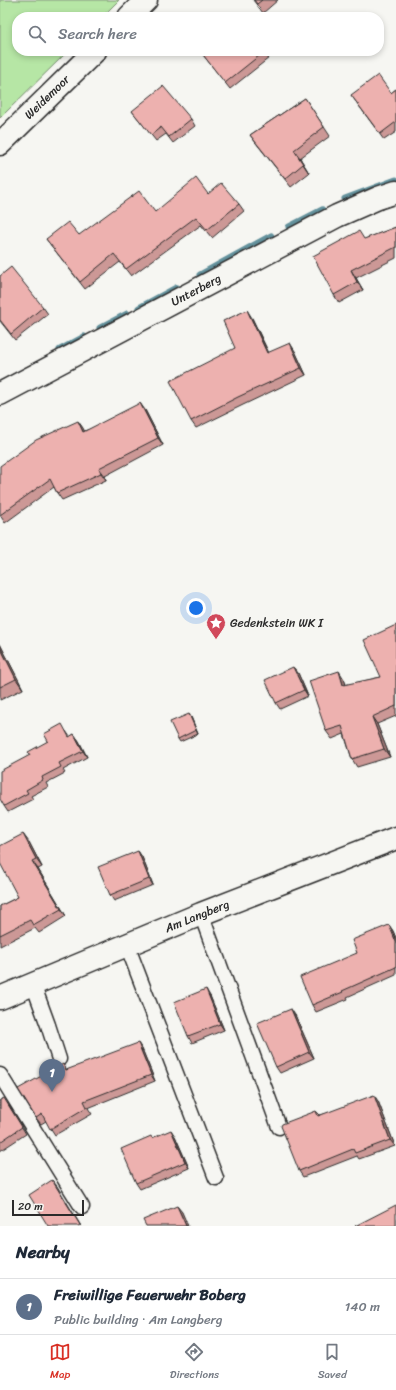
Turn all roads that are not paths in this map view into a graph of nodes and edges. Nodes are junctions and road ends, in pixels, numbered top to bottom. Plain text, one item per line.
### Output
1 (146, 0) edge
2 (134, 12) edge
3 (90, 56) edge
4 (0, 144) edge
5 (396, 192) edge
6 (0, 394) edge
7 (396, 838) edge
8 (201, 914) junction
9 (127, 945) junction
10 (33, 984) junction
11 (0, 998) edge
12 (59, 1059) dead end
13 (0, 1075) edge
14 (279, 1127) dead end
15 (216, 1178) dead end
16 (82, 1207) dead end

1 - 2 street
3 - 4 street, Weidemoor
5 - 6 street, Unterberg
7 - 8 street, Am Langberg
8 - 9 street, Am Langberg
8 - 14 lane
9 - 10 street, Am Langberg
9 - 15 lane
10 - 11 street, Am Langberg
10 - 12 lane
13 - 16 lane

